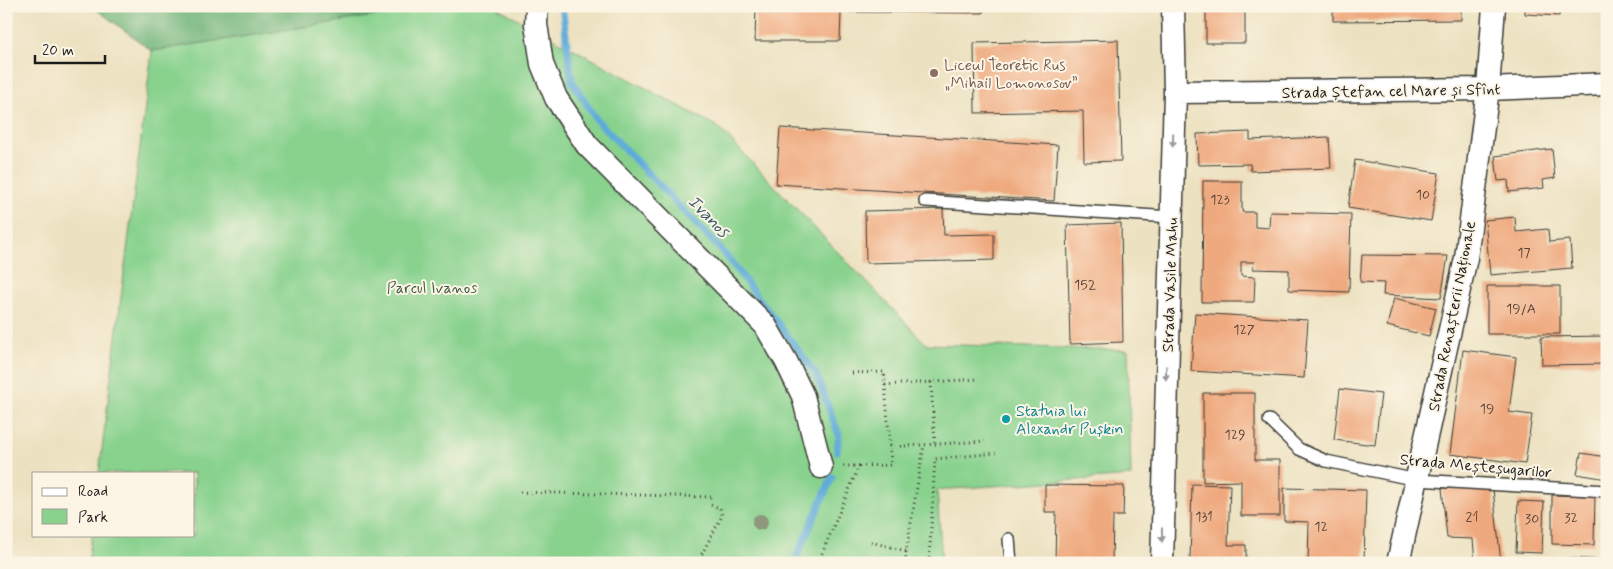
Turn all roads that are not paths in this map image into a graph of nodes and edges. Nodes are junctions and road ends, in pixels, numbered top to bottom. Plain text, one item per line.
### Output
1 (537, 6) edge
2 (1173, 6) edge
3 (1494, 6) edge
4 (1607, 84) edge
5 (1488, 89) junction
6 (1175, 92) junction
7 (925, 201) dead end
8 (1171, 217) junction
9 (1269, 420) dead end
10 (821, 467) road end
11 (1417, 480) junction
12 (1607, 491) edge
13 (1009, 539) dead end
14 (1011, 563) edge
15 (1162, 563) edge
16 (1398, 563) edge

1 - 10 street
2 - 6 street, Strada Vasile Mahu
3 - 5 street, Strada Renașterii Naționale
4 - 5 street, Strada Ștefan cel Mare și Sfînt
5 - 6 street, Strada Ștefan cel Mare și Sfînt
5 - 11 street, Strada Renașterii Naționale
6 -> 8 street, Strada Vasile Mahu
7 - 8 lane
8 -> 15 street, Strada Vasile Mahu
9 - 11 lane, Strada Meșteșugarilor
11 - 12 lane, Strada Meșteșugarilor
11 - 16 street, Strada Renașterii Naționale
13 - 14 lane

